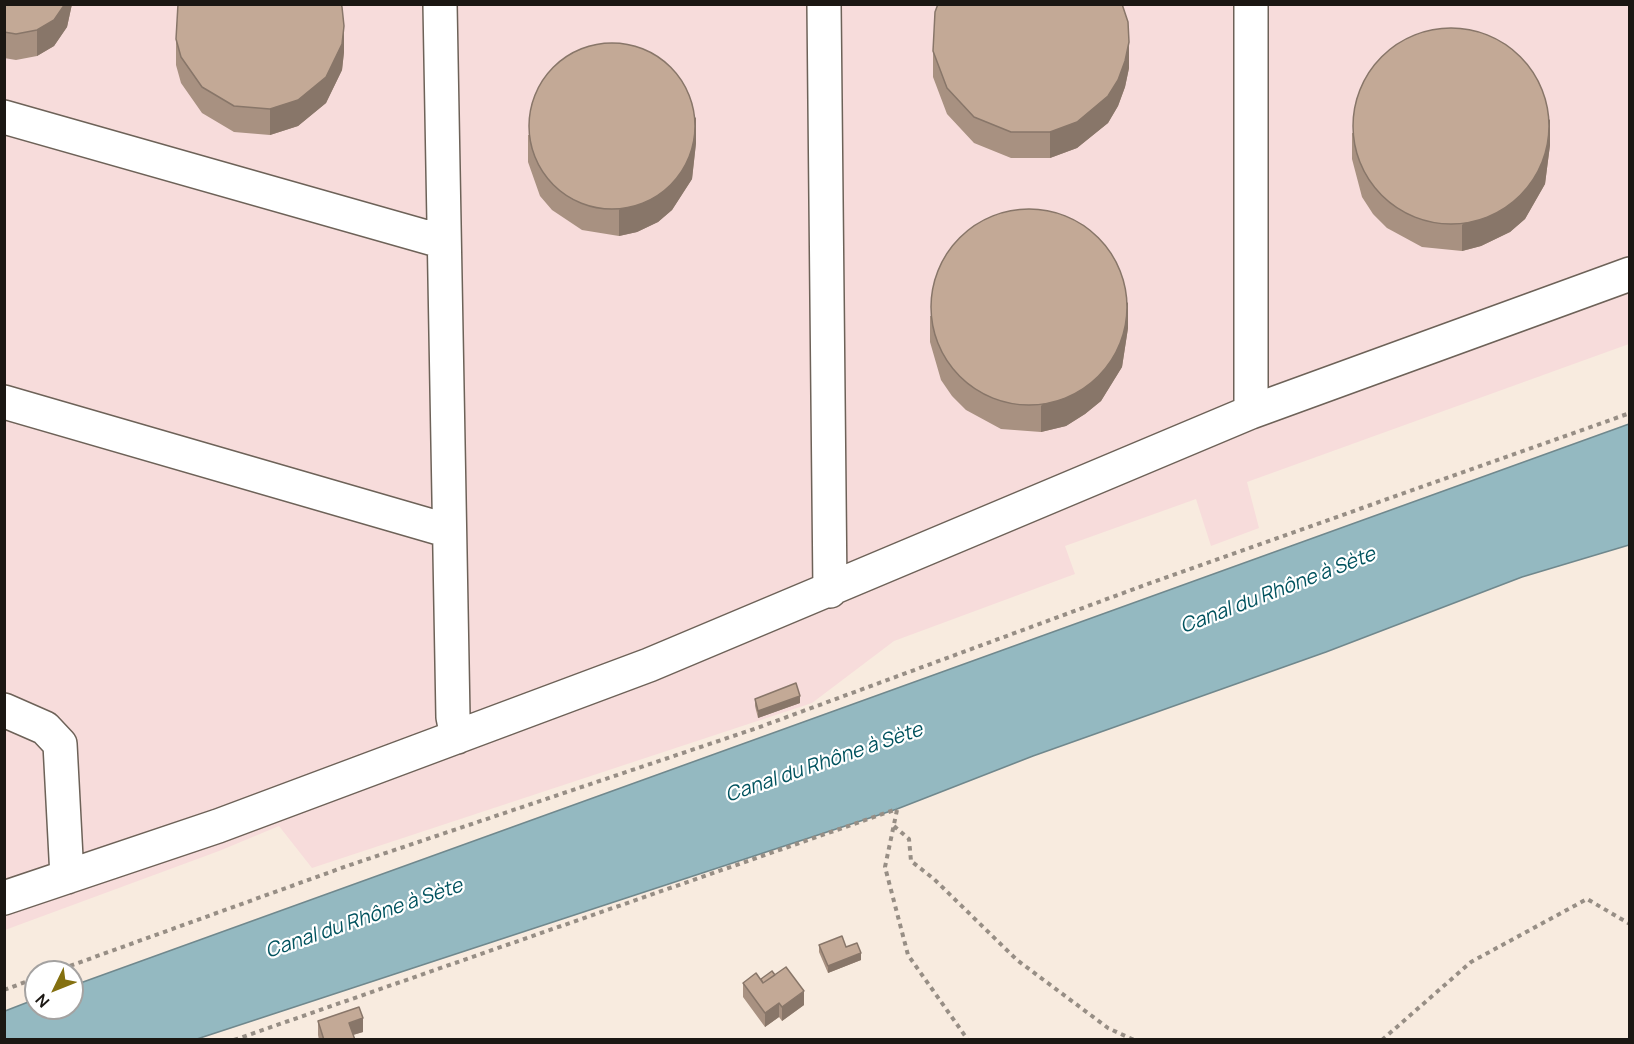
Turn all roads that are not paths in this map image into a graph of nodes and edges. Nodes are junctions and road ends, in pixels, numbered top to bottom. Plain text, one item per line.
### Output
1 (440, 4) edge
2 (1251, 4) edge
3 (818, 6) edge
4 (4, 117) edge
5 (444, 242) junction
6 (1629, 274) edge
7 (4, 402) edge
8 (1251, 412) junction
9 (449, 531) junction
10 (830, 591) junction
11 (4, 710) edge
12 (457, 737) junction
13 (67, 877) junction
14 (4, 898) edge

1 - 5 lane
2 - 8 lane
3 - 10 lane
4 - 5 lane
5 - 9 lane
6 - 8 lane
7 - 9 lane
8 - 10 lane
9 - 12 lane
10 - 12 lane
11 - 13 lane
12 - 13 lane
13 - 14 lane

